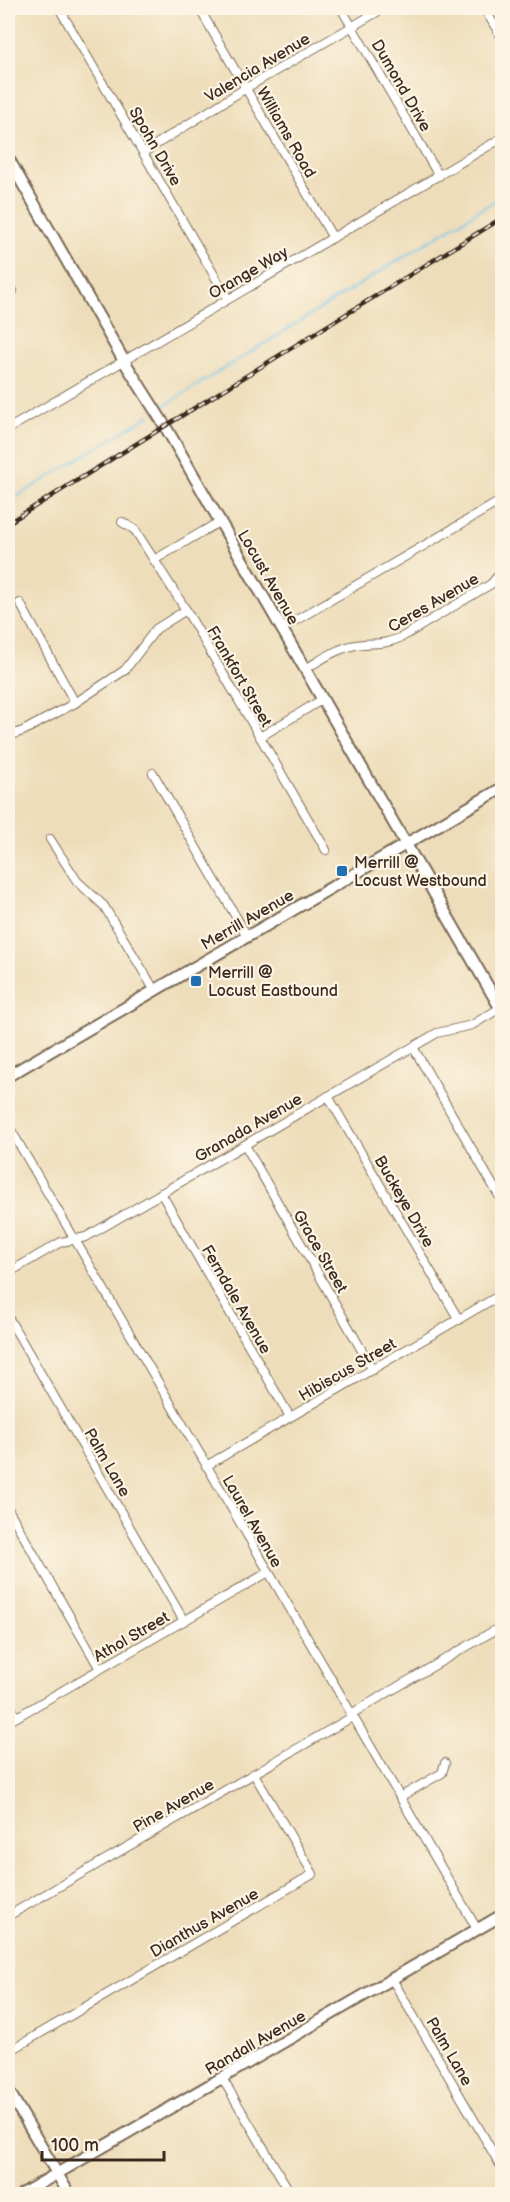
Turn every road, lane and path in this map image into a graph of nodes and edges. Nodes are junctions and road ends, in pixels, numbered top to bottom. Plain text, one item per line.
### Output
1 (59, 8) edge
2 (200, 8) edge
3 (341, 8) edge
4 (384, 8) edge
5 (484, 8) edge
6 (352, 26) junction
7 (502, 38) edge
8 (246, 88) junction
9 (502, 138) edge
10 (144, 152) junction
11 (8, 158) edge
12 (439, 176) junction
13 (333, 238) junction
14 (228, 299) junction
15 (124, 361) junction
16 (8, 429) edge
17 (502, 500) edge
18 (122, 522) dead end
19 (219, 522) junction
20 (154, 560) junction
21 (502, 571) edge
22 (20, 603) dead end
23 (186, 610) junction
24 (281, 629) junction
25 (305, 669) junction
26 (323, 699) junction
27 (75, 703) junction
28 (8, 736) edge
29 (260, 738) junction
30 (153, 773) dead end
31 (502, 788) edge
32 (50, 839) dead end
33 (406, 844) junction
34 (326, 850) dead end
35 (247, 936) junction
36 (154, 991) junction
37 (502, 1009) edge
38 (413, 1047) junction
39 (8, 1076) edge
40 (328, 1096) junction
41 (8, 1125) edge
42 (244, 1145) junction
43 (161, 1193) junction
44 (502, 1201) edge
45 (76, 1240) junction
46 (8, 1273) edge
47 (502, 1294) edge
48 (8, 1317) edge
49 (459, 1320) junction
50 (373, 1370) junction
51 (290, 1417) junction
52 (206, 1466) junction
53 (8, 1509) edge
54 (267, 1573) junction
55 (184, 1621) junction
56 (502, 1626) edge
57 (100, 1669) junction
58 (8, 1702) edge
59 (352, 1715) junction
60 (16, 1717) junction
61 (8, 1722) edge
62 (445, 1763) dead end
63 (254, 1774) junction
64 (400, 1797) junction
65 (502, 1915) edge
66 (8, 1916) edge
67 (477, 1929) junction
68 (392, 1979) junction
69 (8, 2052) edge
70 (222, 2078) junction
71 (8, 2090) edge
72 (502, 2168) edge
73 (57, 2174) junction
74 (22, 2194) edge
75 (69, 2194) edge
76 (291, 2194) edge

1 - 10 street, Spohn Drive
2 - 8 street, Williams Road
3 - 6 street, Dumond Drive
4 - 6 street, Valencia Avenue
5 - 7 street
6 - 8 street, Valencia Avenue
6 - 12 street, Dumond Drive
8 - 10 street, Valencia Avenue
8 - 13 street, Williams Road
9 - 12 street, Orange Way
10 - 14 street, Spohn Drive
11 - 15 street, Locust Avenue
12 - 13 street, Orange Way
13 - 14 street, Orange Way
14 - 15 street, Orange Way
15 - 16 street, Orange Way
15 - 19 street, Locust Avenue
17 - 24 street
18 - 20 street, Frankfort Street
19 - 20 street
19 - 24 street, Locust Avenue
20 - 23 street, Frankfort Street
21 - 25 street, Ceres Avenue
22 - 27 street
23 - 27 street
23 - 29 street, Frankfort Street
24 - 25 street, Locust Avenue
25 - 26 street, Locust Avenue
26 - 29 street
26 - 33 street, Locust Avenue
27 - 28 street
29 - 34 street, Frankfort Street
30 - 35 street
31 - 33 street, Merrill Avenue
32 - 36 street
33 - 35 street, Merrill Avenue
33 - 37 street, Locust Avenue
35 - 36 street, Merrill Avenue
36 - 39 street, Merrill Avenue
37 - 38 street, Granada Avenue
38 - 40 street, Granada Avenue
38 - 44 street
40 - 42 street, Granada Avenue
40 - 49 street, Buckeye Drive
41 - 45 street, Laurel Avenue
42 - 43 street, Granada Avenue
42 - 50 street, Grace Street
43 - 45 street, Granada Avenue
43 - 51 street, Ferndale Avenue
45 - 46 street, Granada Avenue
45 - 52 street, Laurel Avenue
47 - 49 street, Hibiscus Street
48 - 55 street, Palm Lane
49 - 50 street, Hibiscus Street
50 - 51 street, Hibiscus Street
51 - 52 street, Hibiscus Street
52 - 54 street, Laurel Avenue
53 - 57 street
54 - 55 street, Athol Street
54 - 59 street, Laurel Avenue
55 - 57 street, Athol Street
56 - 59 street, Pine Avenue
57 - 60 street, Athol Street
58 - 60 street
59 - 63 street, Pine Avenue
59 - 64 street, Laurel Avenue
60 - 61 street, Athol Street
62 - 64 street
63 - 66 street, Pine Avenue
63 - 69 street, Dianthus Avenue
64 - 67 street, Laurel Avenue
65 - 67 street, Randall Avenue
67 - 68 street, Randall Avenue
68 - 70 street, Randall Avenue
68 - 72 street, Palm Lane
70 - 73 street, Randall Avenue
70 - 76 street
71 - 73 street
73 - 74 street, Randall Avenue
73 - 75 street

